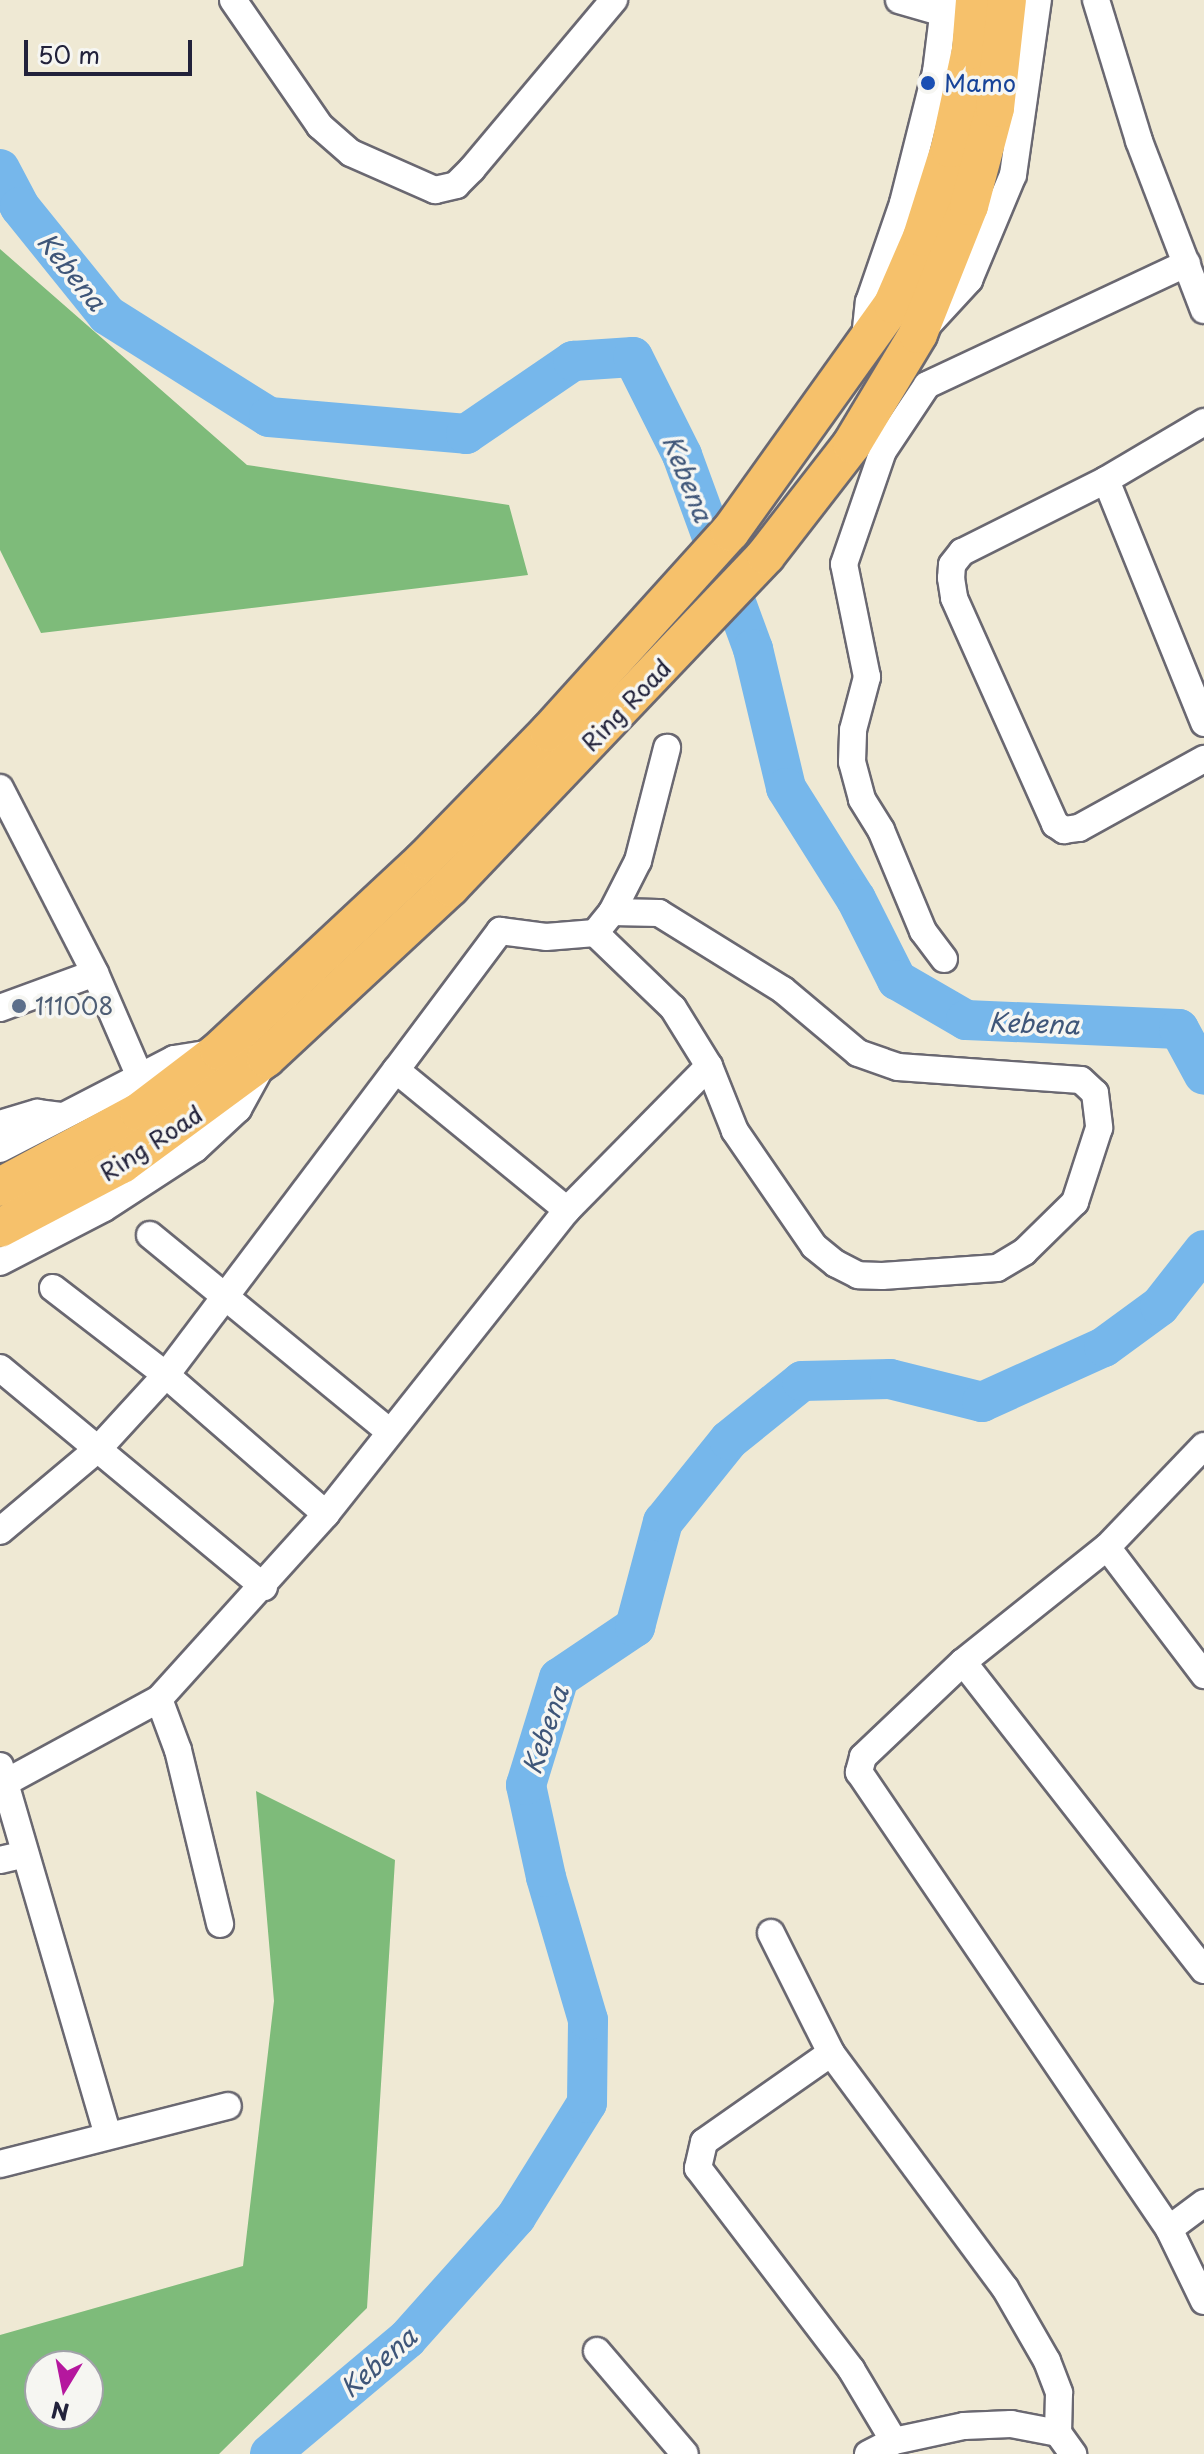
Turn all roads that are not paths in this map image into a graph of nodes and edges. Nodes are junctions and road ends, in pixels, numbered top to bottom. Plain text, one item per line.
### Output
1 (233, 0) edge
2 (614, 0) edge
3 (899, 0) edge
4 (1007, 0) edge
5 (1038, 0) edge
6 (1096, 0) edge
7 (955, 4) edge
8 (1187, 263) junction
9 (1204, 310) edge
10 (918, 334) junction
11 (1204, 422) edge
12 (1106, 480) junction
13 (1204, 723) edge
14 (667, 748) dead end
15 (1204, 759) edge
16 (0, 788) edge
17 (612, 912) junction
18 (595, 933) junction
19 (944, 959) dead end
20 (95, 973) junction
21 (0, 1008) edge
22 (219, 1051) junction
23 (266, 1058) junction
24 (709, 1066) junction
25 (396, 1070) junction
26 (140, 1077) junction
27 (65, 1116) junction
28 (0, 1124) edge
29 (0, 1149) edge
30 (0, 1187) edge
31 (567, 1210) junction
32 (0, 1228) edge
33 (150, 1235) dead end
34 (0, 1262) edge
35 (53, 1288) dead end
36 (226, 1299) junction
37 (0, 1368) edge
38 (166, 1375) junction
39 (390, 1432) junction
40 (1204, 1446) edge
41 (99, 1448) junction
42 (326, 1514) junction
43 (0, 1531) edge
44 (1107, 1547) junction
45 (264, 1587) junction
46 (963, 1662) junction
47 (1204, 1675) edge
48 (159, 1699) junction
49 (4, 1774) edge
50 (13, 1857) edge
51 (220, 1924) dead end
52 (771, 1933) dead end
53 (1204, 1970) edge
54 (831, 2053) junction
55 (228, 2106) dead end
56 (108, 2135) junction
57 (0, 2164) edge
58 (1204, 2203) edge
59 (1169, 2229) junction
60 (1199, 2273) edge
61 (1204, 2301) edge
62 (597, 2351) dead end
63 (894, 2441) junction
64 (1066, 2444) edge
65 (685, 2454) edge
66 (868, 2454) edge

1 - 2 street
3 - 7 street
4 - 10 highway, Ring Road
5 - 10 street
6 - 8 street
7 - 22 highway, Ring Road
8 - 9 street
8 - 19 street
10 - 23 highway, Ring Road
11 - 12 street
12 - 13 street
12 - 15 street
14 - 17 street
16 - 20 street
17 - 18 street
17 - 24 street
18 - 24 street
18 - 25 street
20 - 21 street
20 - 26 street
22 - 26 street
22 - 30 highway, Ring Road
23 - 32 highway, Ring Road
23 - 34 street
24 - 31 street
25 - 31 street
25 - 36 street
26 - 27 street
27 - 28 street
27 - 29 street
31 - 39 street
33 - 36 street
35 - 38 street
36 - 38 street
36 - 39 street
37 - 41 street
38 - 41 street
38 - 42 street
39 - 42 street
40 - 44 street
41 - 43 street
41 - 45 street
42 - 45 street
44 - 46 street
44 - 47 street
45 - 48 street
46 - 53 street
46 - 59 street
48 - 49 street
48 - 51 street
49 - 50 street
50 - 56 street
52 - 54 street
54 - 63 street
54 - 64 street
55 - 56 street
56 - 57 street
58 - 59 street
59 - 60 street
60 - 61 street
62 - 65 street
63 - 64 street
63 - 66 street

